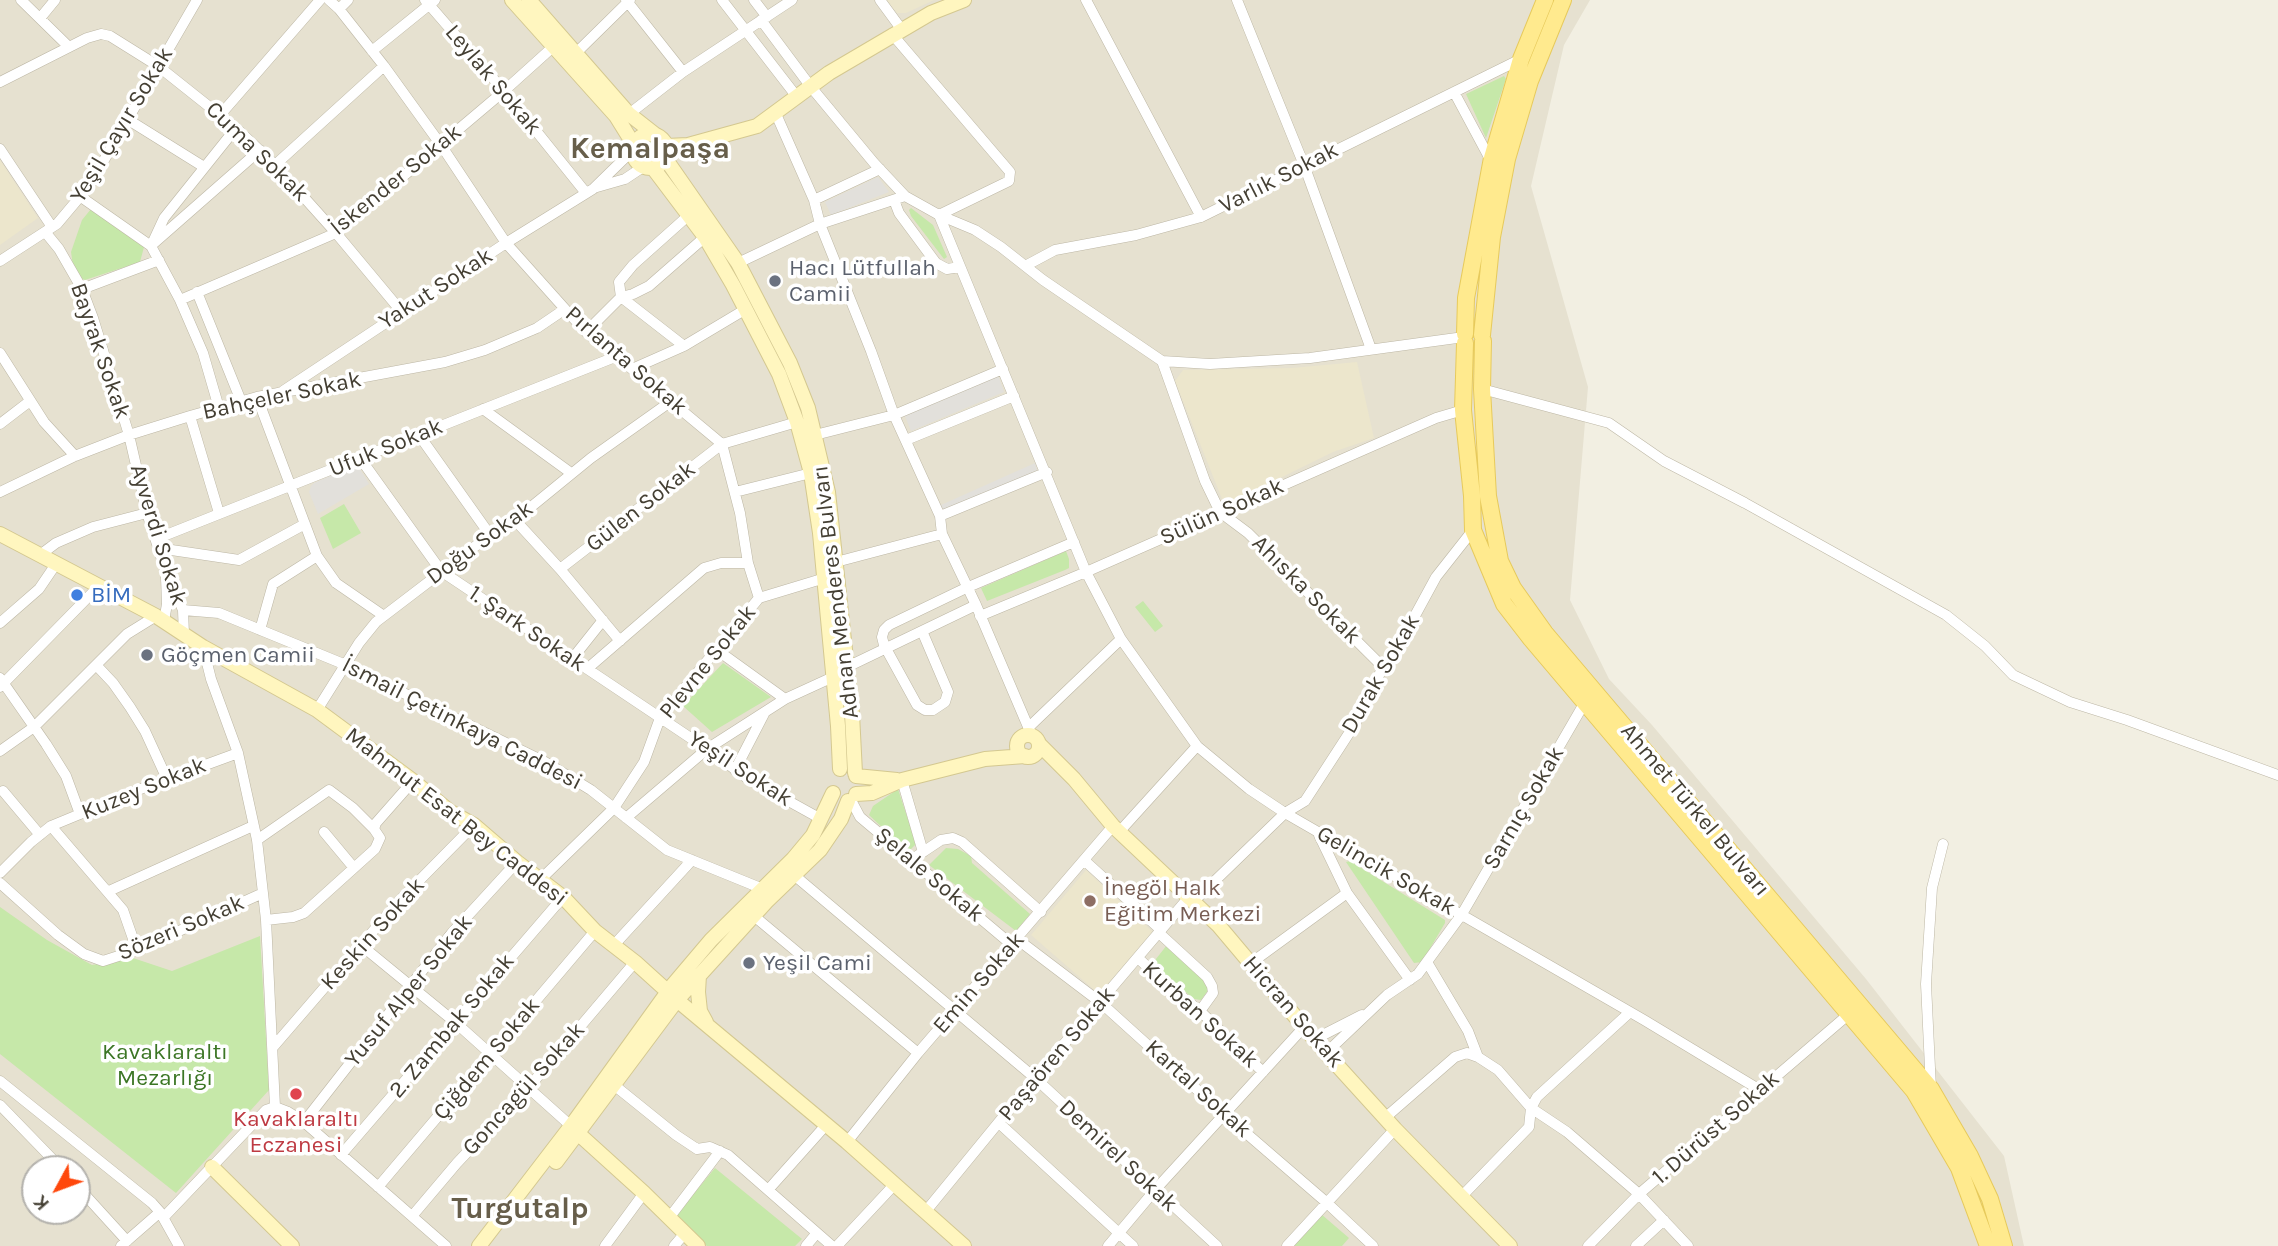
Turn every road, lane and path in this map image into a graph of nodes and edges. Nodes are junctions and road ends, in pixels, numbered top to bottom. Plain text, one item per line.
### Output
1 (21, 0) edge
2 (55, 0) edge
3 (198, 0) edge
4 (320, 0) edge
5 (329, 0) edge
6 (348, 0) edge
7 (512, 0) edge
8 (529, 0) edge
9 (722, 0) edge
10 (754, 0) edge
11 (792, 0) edge
12 (880, 0) edge
13 (964, 0) edge
14 (1086, 0) edge
15 (1237, 0) edge
16 (1545, 0) edge
17 (1563, 0) edge
18 (628, 1) edge
19 (430, 2) edge
20 (339, 9) junction
21 (41, 17) junction
22 (764, 19) junction
23 (747, 32) junction
24 (897, 32) junction
25 (554, 46) junction
26 (69, 47) junction
27 (372, 51) junction
28 (576, 53) junction
29 (1521, 59) junction
30 (158, 66) junction
31 (384, 66) junction
32 (683, 72) junction
33 (0, 82) edge
34 (811, 87) junction
35 (504, 91) junction
36 (1454, 92) junction
37 (797, 97) junction
38 (221, 114) junction
39 (629, 114) junction
40 (776, 114) junction
41 (127, 119) junction
42 (236, 128) junction
43 (441, 145) junction
44 (634, 147) junction
45 (663, 147) junction
46 (0, 149) edge
47 (260, 150) junction
48 (1491, 162) junction
49 (275, 165) junction
50 (1304, 165) junction
51 (204, 167) junction
52 (648, 167) junction
53 (880, 169) junction
54 (590, 191) junction
55 (905, 196) junction
56 (81, 197) junction
57 (814, 200) junction
58 (894, 200) junction
59 (689, 215) junction
60 (939, 215) junction
61 (1200, 217) junction
62 (820, 223) junction
63 (49, 230) junction
64 (336, 233) junction
65 (705, 237) junction
66 (506, 243) junction
67 (150, 246) junction
68 (159, 260) junction
69 (0, 261) edge
70 (738, 263) junction
71 (1027, 265) junction
72 (960, 267) junction
73 (82, 289) junction
74 (197, 292) junction
75 (621, 297) junction
76 (180, 300) junction
77 (565, 309) junction
78 (746, 309) junction
79 (401, 312) junction
80 (586, 332) junction
81 (1472, 338) junction
82 (684, 346) junction
83 (1371, 349) junction
84 (0, 353) edge
85 (615, 356) junction
86 (1162, 361) junction
87 (632, 369) junction
88 (1003, 369) junction
89 (1482, 389) junction
90 (281, 393) junction
91 (1014, 396) junction
92 (257, 397) junction
93 (30, 401) junction
94 (241, 401) junction
95 (670, 402) junction
96 (219, 408) junction
97 (482, 410) junction
98 (1463, 410) junction
99 (894, 415) junction
100 (190, 416) junction
101 (797, 422) junction
102 (0, 424) edge
103 (130, 435) junction
104 (419, 435) junction
105 (816, 435) junction
106 (906, 440) junction
107 (722, 444) junction
108 (75, 456) junction
109 (360, 457) junction
110 (1047, 472) junction
111 (571, 473) junction
112 (811, 473) junction
113 (291, 487) junction
114 (0, 492) edge
115 (735, 492) junction
116 (1220, 512) junction
117 (147, 513) junction
118 (219, 513) junction
119 (940, 516) junction
120 (515, 520) junction
121 (305, 524) junction
122 (1473, 530) junction
123 (0, 534) edge
124 (490, 534) junction
125 (942, 534) junction
126 (1074, 542) junction
127 (157, 544) junction
128 (40, 555) junction
129 (317, 556) junction
130 (836, 562) junction
131 (748, 563) junction
132 (56, 564) junction
133 (165, 569) junction
134 (560, 569) junction
135 (441, 571) junction
136 (1086, 572) junction
137 (825, 578) junction
138 (99, 586) junction
139 (966, 587) junction
140 (760, 598) junction
141 (976, 605) junction
142 (183, 610) junction
143 (384, 616) junction
144 (980, 616) junction
145 (160, 618) junction
146 (603, 620) junction
147 (0, 623) edge
148 (260, 630) junction
149 (922, 631) junction
150 (184, 635) junction
151 (1121, 639) junction
152 (620, 641) junction
153 (203, 647) junction
154 (885, 648) junction
155 (717, 650) junction
156 (572, 659) junction
157 (346, 665) junction
158 (97, 666) junction
159 (847, 667) junction
160 (1383, 667) junction
161 (587, 669) junction
162 (833, 677) junction
163 (2, 683) edge
164 (785, 699) junction
165 (1585, 702) junction
166 (317, 710) junction
167 (765, 712) junction
168 (660, 718) junction
169 (34, 727) junction
170 (1029, 743) junction
171 (1197, 746) junction
172 (707, 748) junction
173 (0, 751) edge
174 (237, 753) junction
175 (735, 769) junction
176 (840, 769) junction
177 (855, 775) junction
178 (2278, 775) edge
179 (167, 779) junction
180 (902, 780) junction
181 (413, 781) junction
182 (1, 790) edge
183 (833, 793) junction
184 (852, 799) junction
185 (614, 808) junction
186 (1285, 813) junction
187 (80, 814) junction
188 (626, 818) junction
189 (821, 819) junction
190 (474, 825) junction
191 (51, 826) junction
192 (253, 826) junction
193 (1117, 828) junction
194 (374, 829) junction
195 (324, 832) dead end
196 (1319, 834) junction
197 (40, 835) junction
198 (257, 840) junction
199 (1943, 844) dead end
200 (923, 852) junction
201 (692, 860) junction
202 (911, 860) junction
203 (1085, 861) junction
204 (517, 862) junction
205 (354, 867) junction
206 (0, 873) edge
207 (794, 874) junction
208 (541, 879) junction
209 (0, 883) edge
210 (763, 889) junction
211 (109, 891) junction
212 (264, 893) junction
213 (1347, 893) junction
214 (563, 897) junction
215 (1191, 899) junction
216 (1041, 912) junction
217 (1462, 914) junction
218 (754, 916) junction
219 (266, 920) junction
220 (595, 931) junction
221 (1160, 932) junction
222 (1015, 942) junction
223 (614, 945) junction
224 (362, 946) junction
225 (136, 950) junction
226 (1138, 958) junction
227 (635, 962) junction
228 (1427, 962) junction
229 (1251, 963) junction
230 (699, 975) junction
231 (1410, 979) junction
232 (409, 985) junction
233 (672, 996) junction
234 (1100, 1002) junction
235 (1372, 1010) junction
236 (956, 1011) junction
237 (1200, 1011) junction
238 (1630, 1012) junction
239 (1849, 1014) junction
240 (456, 1023) junction
241 (709, 1026) junction
242 (1304, 1027) junction
243 (1315, 1039) junction
244 (274, 1046) junction
245 (918, 1053) junction
246 (1326, 1053) junction
247 (491, 1056) junction
248 (1478, 1057) junction
249 (1263, 1072) junction
250 (1035, 1078) junction
251 (0, 1081) edge
252 (609, 1081) junction
253 (528, 1087) junction
254 (1931, 1089) junction
255 (1760, 1090) junction
256 (0, 1105) edge
257 (275, 1107) junction
258 (1531, 1108) junction
259 (1224, 1114) junction
260 (304, 1122) junction
261 (999, 1123) junction
262 (1391, 1123) junction
263 (826, 1125) junction
264 (574, 1130) junction
265 (846, 1142) junction
266 (720, 1151) junction
267 (49, 1155) edge
268 (341, 1155) junction
269 (212, 1167) junction
270 (894, 1185) junction
271 (377, 1187) junction
272 (768, 1190) junction
273 (1155, 1190) junction
274 (644, 1193) junction
275 (1639, 1194) junction
276 (1462, 1196) junction
277 (1326, 1202) junction
278 (91, 1203) edge
279 (926, 1211) junction
280 (162, 1214) junction
281 (413, 1215) junction
282 (669, 1218) junction
283 (1664, 1220) junction
284 (685, 1233) junction
285 (1119, 1233) junction
286 (817, 1234) junction
287 (124, 1243) edge
288 (179, 1246) edge
289 (292, 1246) edge
290 (446, 1246) edge
291 (479, 1246) edge
292 (491, 1246) edge
293 (605, 1246) edge
294 (674, 1246) edge
295 (698, 1246) edge
296 (806, 1246) edge
297 (834, 1246) edge
298 (964, 1246) edge
299 (1108, 1246) edge
300 (1133, 1246) edge
301 (1217, 1246) edge
302 (1287, 1246) edge
303 (1373, 1246) edge
304 (1510, 1246) edge
305 (1588, 1246) edge
306 (1636, 1246) edge
307 (1688, 1246) edge
308 (1988, 1246) edge
309 (2004, 1246) edge

1 - 21 street
2 - 21 street
3 - 30 street, Yeşil Çayır Sokak
4 - 38 street
5 - 20 street, Pırlanta Sokak
6 - 20 street
7 - 25 main road, Adnan Menderes Bulvarı
8 - 28 main road, Adnan Menderes Bulvarı
9 - 23 street
10 - 22 street
11 - 22 street
12 - 24 street
13 - 24 main road
14 - 61 street
15 - 50 street
16 - 29 main road, Ahmet Türkel Bulvarı
17 - 81 main road, Ahmet Türkel Bulvarı
18 - 28 street
18 - 32 street
19 - 27 street
19 - 35 street, Leylak Sokak
20 - 27 street, Pırlanta Sokak
21 - 26 street
22 - 23 street
22 - 34 street
23 - 32 street
23 - 37 street
24 - 34 main road
24 - 60 street
25 - 35 street, İskender Sokak
25 - 44 main road, Adnan Menderes Bulvarı
26 - 30 street, Cuma Sokak
26 - 33 street
27 - 31 street, Pırlanta Sokak
28 - 39 main road, Adnan Menderes Bulvarı
29 - 36 street, Varlık Sokak
29 - 48 main road, Ahmet Türkel Bulvarı
30 - 38 street, Cuma Sokak
30 - 41 street, Yeşil Çayır Sokak
31 - 43 street, Pırlanta Sokak
31 - 49 street
32 - 39 street
34 - 37 main road
34 - 53 street
35 - 43 street, İskender Sokak
35 - 54 street, Leylak Sokak
36 - 48 street
36 - 50 street, Varlık Sokak
37 - 40 main road
38 - 42 street, Cuma Sokak
39 - 45 main road, Adnan Menderes Bulvarı
40 - 45 main road
40 - 57 street
41 - 51 street
41 - 56 street, Yeşil Çayır Sokak
42 - 47 street, Cuma Sokak
42 - 51 street
43 - 64 street, İskender Sokak
43 - 66 street, Pırlanta Sokak
44 - 45 main road
44 - 52 main road, Adnan Menderes Bulvarı
44 - 54 street
45 - 52 main road
45 - 70 main road, Adnan Menderes Bulvarı
46 - 63 street, Bayrak Sokak
47 - 49 street, Cuma Sokak
47 - 67 street
48 - 81 main road, Ahmet Türkel Bulvarı
49 - 64 street, Cuma Sokak
50 - 61 street, Varlık Sokak
50 - 83 street
51 - 67 street
52 - 54 street
52 - 59 main road, Adnan Menderes Bulvarı
53 - 55 street
53 - 57 street
54 - 66 street, Yakut Sokak
55 - 58 street
55 - 60 street
56 - 63 street, Yeşil Çayır Sokak
56 - 67 street
57 - 62 street
58 - 62 street
58 - 72 street
59 - 65 main road, Adnan Menderes Bulvarı
59 - 75 street
60 - 71 street
60 - 72 street, Gelincik Sokak
61 - 71 street, Varlık Sokak
62 - 70 street
62 - 99 street
63 - 69 street, Yeşil Çayır Sokak
63 - 73 street, Bayrak Sokak
64 - 74 street, İskender Sokak
64 - 79 street, Cuma Sokak
65 - 75 street
65 - 78 main road, Adnan Menderes Bulvarı
66 - 77 street, Pırlanta Sokak
66 - 79 street, Yakut Sokak
67 - 68 street
68 - 73 street
68 - 76 street
70 - 105 main road, Adnan Menderes Bulvarı
71 - 86 street
72 - 88 street, Gelincik Sokak
73 - 103 street, Bayrak Sokak
74 - 76 street, İskender Sokak
74 - 94 street
75 - 80 street
75 - 82 street
76 - 96 street
77 - 80 street, Pırlanta Sokak
77 - 90 street, Bahçeler Sokak
78 - 82 street
78 - 101 main road, Adnan Menderes Bulvarı
79 - 90 street, Yakut Sokak
80 - 85 street, Pırlanta Sokak
81 - 83 street
81 - 89 main road, Ahmet Türkel Bulvarı
81 - 98 main road, Ahmet Türkel Bulvarı
82 - 87 street
83 - 86 street
84 - 93 street
85 - 87 street, Pırlanta Sokak
85 - 97 street, Ufuk Sokak
86 - 116 street, Ahıska Sokak
87 - 95 street, Pırlanta Sokak
88 - 91 street, Gelincik Sokak
88 - 99 street
89 - 178 street
89 - 254 main road, Ahmet Türkel Bulvarı
90 - 92 street, Bahçeler Sokak
91 - 106 street
91 - 110 street, Gelincik Sokak
92 - 94 street, Bahçeler Sokak
92 - 113 street
93 - 102 street
93 - 108 street
94 - 96 street, Bahçeler Sokak
95 - 107 street, Pırlanta Sokak
95 - 111 street, Doğu Sokak
96 - 100 street, Bahçeler Sokak
97 - 104 street, Ufuk Sokak
97 - 111 street
98 - 116 street, Sülün Sokak
98 - 122 main road, Ahmet Türkel Bulvarı
99 - 105 street
99 - 106 street
100 - 103 street, Bahçeler Sokak
100 - 118 street
101 - 107 street
101 - 112 main road, Adnan Menderes Bulvarı
103 - 108 street, Bahçeler Sokak
103 - 117 street, Ayverdi Sokak
104 - 109 street, Ufuk Sokak
104 - 124 street
105 - 130 main road, Adnan Menderes Bulvarı
106 - 119 street
107 - 115 street
107 - 134 street, Gülen Sokak
108 - 114 street, Bahçeler Sokak
109 - 113 street, Ufuk Sokak
109 - 135 street, 1. Şark Sokak
110 - 119 street
110 - 126 street, Gelincik Sokak
111 - 120 street, Doğu Sokak
112 - 115 street
112 - 137 main road, Adnan Menderes Bulvarı
113 - 118 street, Ufuk Sokak
113 - 121 street
115 - 131 street
116 - 136 street, Sülün Sokak
116 - 160 street, Ahıska Sokak
117 - 127 street, Ayverdi Sokak
117 - 128 street
118 - 127 street, Ufuk Sokak
119 - 125 street
120 - 124 street, Doğu Sokak
120 - 134 street
121 - 127 street
121 - 129 street
122 - 160 street, Durak Sokak
122 - 165 main road, Ahmet Türkel Bulvarı
123 - 128 main road, Mahmut Esat Bey Caddesi
124 - 135 street, Doğu Sokak
125 - 130 street
125 - 139 street
126 - 136 street, Gelincik Sokak
126 - 139 street
127 - 133 street, Ayverdi Sokak
128 - 132 main road, Mahmut Esat Bey Caddesi
129 - 143 street
129 - 148 street
130 - 159 main road, Adnan Menderes Bulvarı
131 - 140 street
131 - 152 street
132 - 138 main road, Mahmut Esat Bey Caddesi
132 - 147 street
133 - 142 street, Ayverdi Sokak
133 - 145 street
134 - 146 street
135 - 143 street, Doğu Sokak
135 - 156 street, 1. Şark Sokak
136 - 144 street, Sülün Sokak
136 - 151 street, Gelincik Sokak
137 - 140 street, Plevne Sokak
137 - 162 main road, Adnan Menderes Bulvarı
138 - 145 main road, Mahmut Esat Bey Caddesi
138 - 163 street
139 - 141 street
139 - 154 street
140 - 155 street, Plevne Sokak
141 - 144 street
141 - 149 street
142 - 148 street, İsmail Çetinkaya Caddesi
142 - 150 street, Ayverdi Sokak
143 - 157 street, Doğu Sokak
144 - 170 street
145 - 150 main road, Mahmut Esat Bey Caddesi
145 - 158 street
146 - 152 street
146 - 156 street
148 - 157 street, İsmail Çetinkaya Caddesi
149 - 154 street
149 - 154 street
150 - 153 main road, Mahmut Esat Bey Caddesi
151 - 170 street
151 - 171 street, Gelincik Sokak
152 - 161 street
153 - 166 main road, Mahmut Esat Bey Caddesi
153 - 174 street
154 - 159 street
155 - 164 street
155 - 168 street, Plevne Sokak
156 - 161 street, 1. Şark Sokak
157 - 166 street, Doğu Sokak
157 - 185 street, İsmail Çetinkaya Caddesi
158 - 169 street
158 - 179 street
159 - 177 main road, Adnan Menderes Bulvarı
160 - 186 street, Durak Sokak
161 - 168 street, 1. Şark Sokak
162 - 164 street
162 - 176 main road, Adnan Menderes Bulvarı
163 - 169 street
164 - 167 street
165 - 217 street, Sarnıç Sokak
165 - 239 main road, Ahmet Türkel Bulvarı
166 - 181 main road, Mahmut Esat Bey Caddesi
167 - 172 street
167 - 175 street
168 - 172 street, Yeşil Sokak
168 - 185 street, Plevne Sokak
169 - 173 street
169 - 187 street
170 - 180 main road
170 - 193 main road, Hicran Sokak
171 - 186 street, Gelincik Sokak
171 - 193 street, Emin Sokak
172 - 175 street, Yeşil Sokak
172 - 188 street
174 - 179 street, Kuzey Sokak
174 - 192 street
175 - 189 street, Yeşil Sokak
176 - 177 main road
176 - 183 main road
177 - 180 main road
177 - 184 main road
179 - 187 street, Kuzey Sokak
180 - 184 main road
180 - 200 street
181 - 190 main road, Mahmut Esat Bey Caddesi
181 - 194 street
182 - 197 street
183 - 184 main road
183 - 189 main road
184 - 202 street, Şelale Sokak
184 - 207 main road
185 - 188 street, İsmail Çetinkaya Caddesi
185 - 208 street, Plevne Sokak
186 - 196 street, Gelincik Sokak
186 - 215 street, Paşaören Sokak
187 - 191 street, Kuzey Sokak
188 - 201 street, İsmail Çetinkaya Caddesi
189 - 210 main road
190 - 204 main road, Mahmut Esat Bey Caddesi
190 - 224 street, Keskin Sokak
191 - 197 street, Kuzey Sokak
191 - 211 street
192 - 198 street
192 - 211 street
193 - 203 street, Emin Sokak
193 - 215 main road, Hicran Sokak
194 - 198 street
194 - 205 street
195 - 205 street
196 - 213 street
196 - 217 street, Gelincik Sokak
197 - 206 street, Kuzey Sokak
198 - 212 street
199 - 254 street
200 - 202 street
200 - 216 street
201 - 210 street, İsmail Çetinkaya Caddesi
201 - 223 street
202 - 222 street, Şelale Sokak
203 - 216 street, Emin Sokak
203 - 221 street
204 - 208 main road, Mahmut Esat Bey Caddesi
204 - 232 street, Yusuf Alper Sokak
205 - 219 street
207 - 218 main road
207 - 236 street, Demirel Sokak
208 - 214 main road, Mahmut Esat Bey Caddesi
209 - 225 street, Sözeri Sokak
210 - 233 main road
211 - 225 street
212 - 219 street
212 - 225 street, Sözeri Sokak
213 - 229 street
213 - 231 street
214 - 220 main road, Mahmut Esat Bey Caddesi
214 - 240 street, 2. Zambak Sokak
215 - 221 street, Paşaören Sokak
215 - 229 main road, Hicran Sokak
216 - 222 street, Emin Sokak
217 - 228 street, Sarnıç Sokak
217 - 238 street, Gelincik Sokak
218 - 230 main road
218 - 245 street
219 - 244 street
220 - 223 main road, Mahmut Esat Bey Caddesi
220 - 247 street, Çiğdem Sokak
221 - 226 street, Paşaören Sokak
221 - 237 street
222 - 234 street, Kartal Sokak
222 - 236 street, Emin Sokak
223 - 227 main road, Mahmut Esat Bey Caddesi
224 - 232 street
224 - 244 street, Keskin Sokak
226 - 234 street, Paşaören Sokak
226 - 237 street, Kurban Sokak
227 - 233 main road, Mahmut Esat Bey Caddesi
227 - 253 street, Goncagül Sokak
228 - 231 street, Sarnıç Sokak
228 - 248 street
229 - 242 main road, Hicran Sokak
230 - 233 main road
230 - 241 main road
231 - 235 street, Sarnıç Sokak
232 - 240 street
232 - 260 street, Yusuf Alper Sokak
233 - 241 main road, Mahmut Esat Bey Caddesi
233 - 252 main road
234 - 250 street, Paşaören Sokak
234 - 259 street, Kartal Sokak
235 - 243 street
235 - 246 street
236 - 245 street, Emin Sokak
236 - 250 street, Demirel Sokak
237 - 249 street, Kurban Sokak
238 - 255 street, Gelincik Sokak
238 - 258 street
239 - 255 street, 1. Dürüst Sokak
239 - 308 main road, Ahmet Türkel Bulvarı
240 - 247 street
240 - 268 street, 2. Zambak Sokak
241 - 263 main road, Mahmut Esat Bey Caddesi
242 - 243 main road, Hicran Sokak
242 - 249 street
243 - 246 main road, Hicran Sokak
244 - 257 street
245 - 265 street, Emin Sokak
246 - 262 main road, Hicran Sokak
247 - 253 street
247 - 271 street, Çiğdem Sokak
248 - 258 street
248 - 262 street
249 - 259 street
250 - 261 street, Paşaören Sokak
250 - 273 street, Demirel Sokak
251 - 280 street
252 - 264 main road
252 - 266 street
253 - 264 street
253 - 281 street, Goncagül Sokak
254 - 309 main road, Ahmet Türkel Bulvarı
255 - 275 street, 1. Dürüst Sokak
256 - 267 street
257 - 260 street
257 - 269 street
258 - 275 street
258 - 276 street
259 - 273 street
259 - 277 street, Kartal Sokak
260 - 268 street
261 - 279 street, Paşaören Sokak
261 - 285 street
262 - 276 main road, Hicran Sokak
262 - 277 street
263 - 265 main road, Mahmut Esat Bey Caddesi
263 - 272 street
264 - 274 main road
264 - 291 main road
264 - 292 main road
265 - 270 main road, Mahmut Esat Bey Caddesi
266 - 272 street
266 - 282 street
268 - 271 street
269 - 280 street
269 - 289 main road
270 - 279 main road, Mahmut Esat Bey Caddesi
270 - 297 street
271 - 281 street
272 - 286 street
273 - 285 street
273 - 301 street, Demirel Sokak
274 - 282 main road
274 - 293 street
275 - 283 street
275 - 305 street, 1. Dürüst Sokak
276 - 304 main road, Hicran Sokak
277 - 302 street
277 - 303 street, Kartal Sokak
278 - 287 street
279 - 298 main road, Mahmut Esat Bey Caddesi
280 - 287 street
280 - 288 street
281 - 290 street
282 - 284 main road
283 - 306 street
283 - 307 street
284 - 294 street
284 - 295 main road
285 - 299 street
285 - 300 street
286 - 296 street
286 - 297 street

